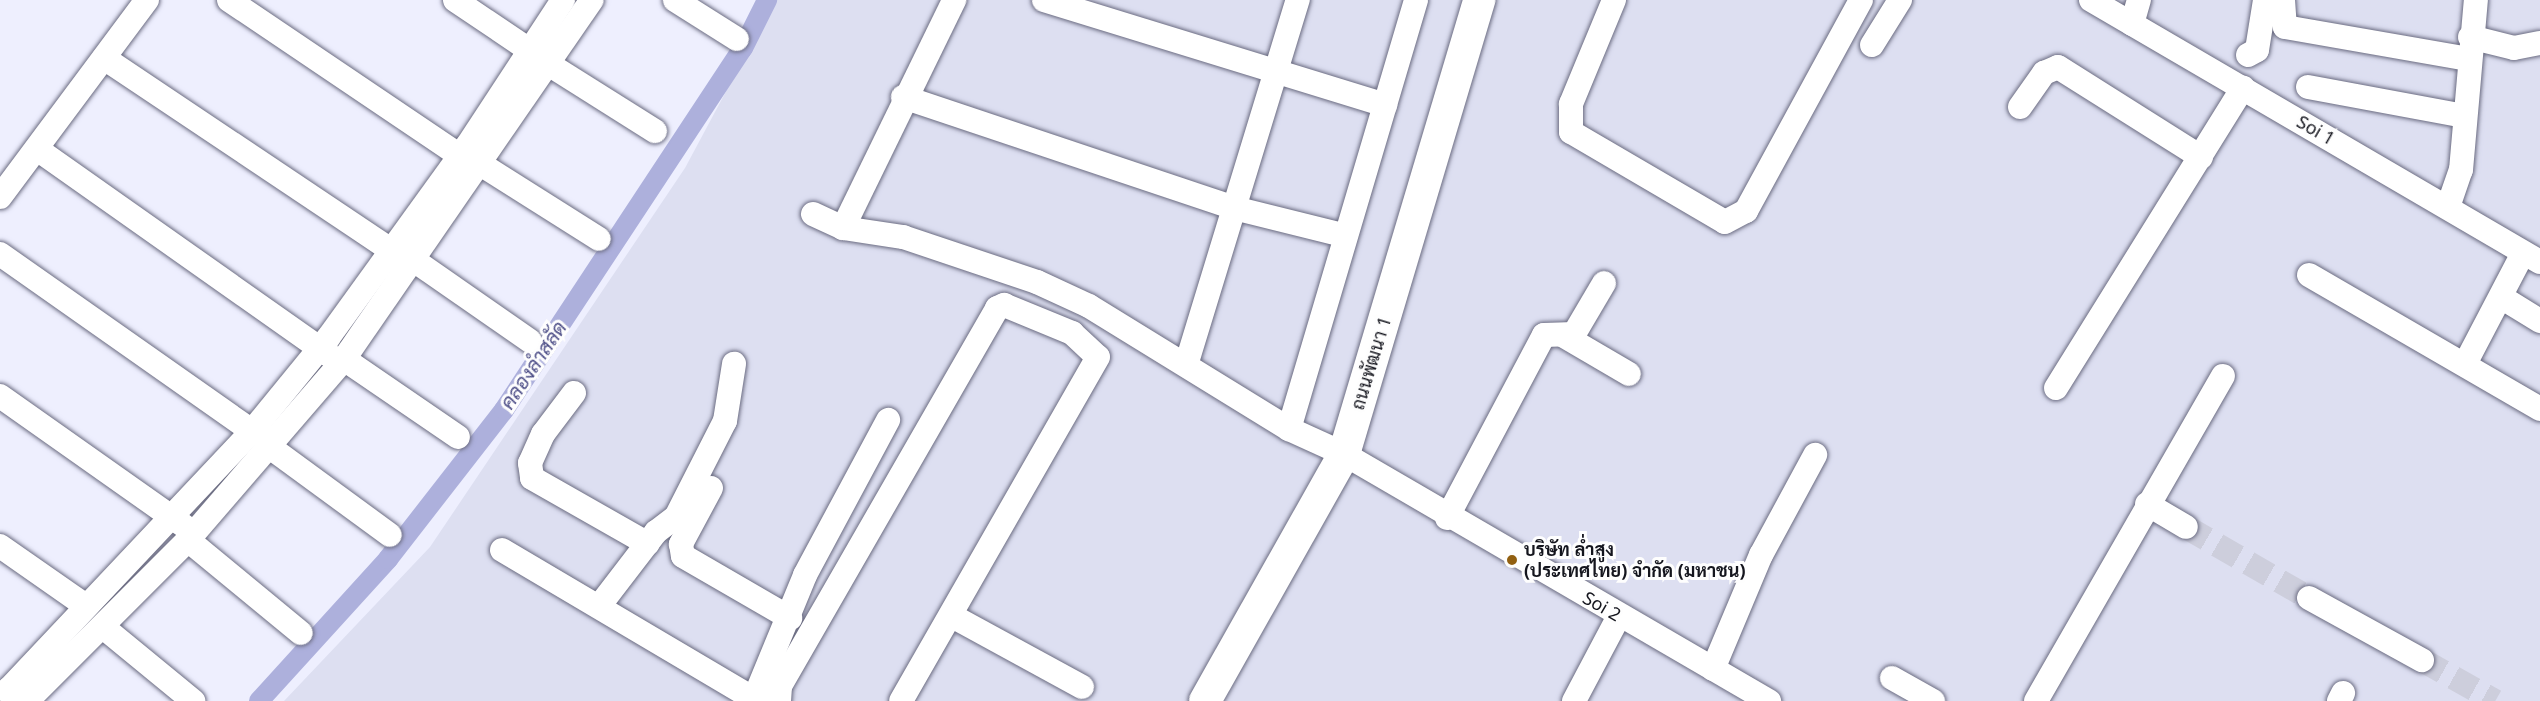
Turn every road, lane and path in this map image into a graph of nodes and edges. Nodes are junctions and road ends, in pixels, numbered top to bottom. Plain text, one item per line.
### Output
1 (147, 0) edge
2 (229, 0) edge
3 (243, 0) edge
4 (454, 0) edge
5 (563, 0) edge
6 (592, 0) edge
7 (675, 0) edge
8 (954, 0) edge
9 (1044, 0) edge
10 (1298, 0) edge
11 (1416, 0) edge
12 (1479, 0) edge
13 (1614, 0) edge
14 (1861, 0) edge
15 (1900, 0) edge
16 (2091, 0) edge
17 (2139, 0) edge
18 (2265, 0) edge
19 (2283, 0) edge
20 (2476, 0) edge
21 (2132, 24) junction
22 (736, 39) dead end
23 (2540, 43) edge
24 (1872, 45) dead end
25 (2470, 48) junction
26 (529, 50) junction
27 (107, 54) junction
28 (2248, 55) dead end
29 (550, 65) junction
30 (1274, 70) junction
31 (2243, 87) junction
32 (2308, 87) dead end
33 (903, 97) junction
34 (1385, 105) junction
35 (2020, 107) dead end
36 (2464, 116) junction
37 (655, 130) dead end
38 (40, 146) junction
39 (2201, 157) junction
40 (475, 159) junction
41 (0, 197) edge
42 (2448, 207) junction
43 (1234, 208) junction
44 (813, 214) dead end
45 (843, 228) junction
46 (1346, 236) junction
47 (599, 239) dead end
48 (394, 246) junction
49 (0, 254) edge
50 (2531, 258) edge
51 (415, 261) junction
52 (0, 263) edge
53 (2309, 275) dead end
54 (1604, 283) dead end
55 (2501, 297) junction
56 (2540, 321) edge
57 (1564, 336) junction
58 (530, 341) dead end
59 (324, 343) junction
60 (344, 358) junction
61 (1187, 362) junction
62 (734, 364) dead end
63 (2465, 364) junction
64 (1629, 374) dead end
65 (2223, 376) dead end
66 (2056, 388) dead end
67 (574, 393) dead end
68 (0, 396) edge
69 (0, 407) edge
70 (2540, 409) edge
71 (888, 420) dead end
72 (1289, 429) junction
73 (458, 437) dead end
74 (255, 438) junction
75 (1344, 454) junction
76 (1815, 455) dead end
77 (711, 488) dead end
78 (2147, 504) junction
79 (1447, 518) junction
80 (167, 522) junction
81 (2186, 527) tunnel mouth
82 (390, 535) dead end
83 (188, 539) junction
84 (648, 544) junction
85 (0, 546) edge
86 (502, 550) dead end
87 (2309, 598) tunnel mouth
88 (600, 605) junction
89 (87, 606) junction
90 (952, 616) junction
91 (1619, 616) junction
92 (790, 618) junction
93 (103, 627) junction
94 (301, 633) dead end
95 (2422, 660) tunnel mouth
96 (1713, 669) junction
97 (1892, 678) dead end
98 (1082, 687) dead end
99 (756, 700) edge
100 (13, 701) edge
101 (27, 701) edge
102 (193, 701) edge
103 (779, 701) edge
104 (901, 701) edge
105 (1205, 701) edge
106 (1574, 701) edge
107 (1768, 701) edge
108 (1933, 701) edge
109 (2036, 701) edge

1 - 27 street
2 - 40 street
3 - 40 street
4 - 26 street
5 - 26 street
6 - 29 street
7 - 22 street
8 - 33 street
9 - 30 street
10 - 30 street
11 - 34 street
12 - 75 main road, ถนนพัฒนา 1
13 - 14 street
15 - 24 street
16 - 21 street, Soi 1
17 - 21 street
18 - 28 street
19 - 25 street
20 - 25 street
21 - 31 street, Soi 1
23 - 25 street
25 - 36 street
26 - 40 street
27 - 38 street
27 - 48 street
29 - 37 street
29 - 40 street
30 - 34 street
30 - 43 street
31 - 39 street
31 - 42 street, Soi 1
32 - 36 street
33 - 43 street
33 - 45 street
34 - 46 street
35 - 39 street
36 - 42 street
38 - 41 street
38 - 59 street
39 - 66 street
40 - 47 street
40 - 48 street
40 - 51 street
42 - 50 street, Soi 1
43 - 46 street
43 - 61 street
44 - 45 street, Soi 2
45 - 61 street, Soi 2
46 - 72 street
48 - 59 street
49 - 74 street
50 - 55 street
51 - 58 street
51 - 60 street
52 - 74 street
53 - 63 street
54 - 57 street
55 - 56 street
55 - 63 street
57 - 64 street
57 - 79 street
59 - 60 street
59 - 74 street
60 - 73 street
60 - 74 street
61 - 72 street, Soi 2
62 - 84 street
63 - 70 street
65 - 78 street
67 - 84 street
68 - 80 street
69 - 80 street
71 - 92 street
72 - 75 street, Soi 2
74 - 80 street
74 - 82 street
74 - 83 street
75 - 79 street, Soi 2
75 - 105 main road, ถนนพัฒนา 1
76 - 96 street
77 - 92 street
78 - 81 street
78 - 109 street
79 - 91 street, Soi 2
80 - 83 street
80 - 89 street
83 - 93 street
83 - 94 street
84 - 88 street
85 - 89 street
86 - 88 street
87 - 95 street
88 - 99 street
89 - 100 street
90 - 98 street
90 - 103 street
90 - 104 street
91 - 96 street, Soi 2
91 - 106 street
92 - 99 street
93 - 101 street
93 - 102 street
96 - 107 street, Soi 2
97 - 108 street

